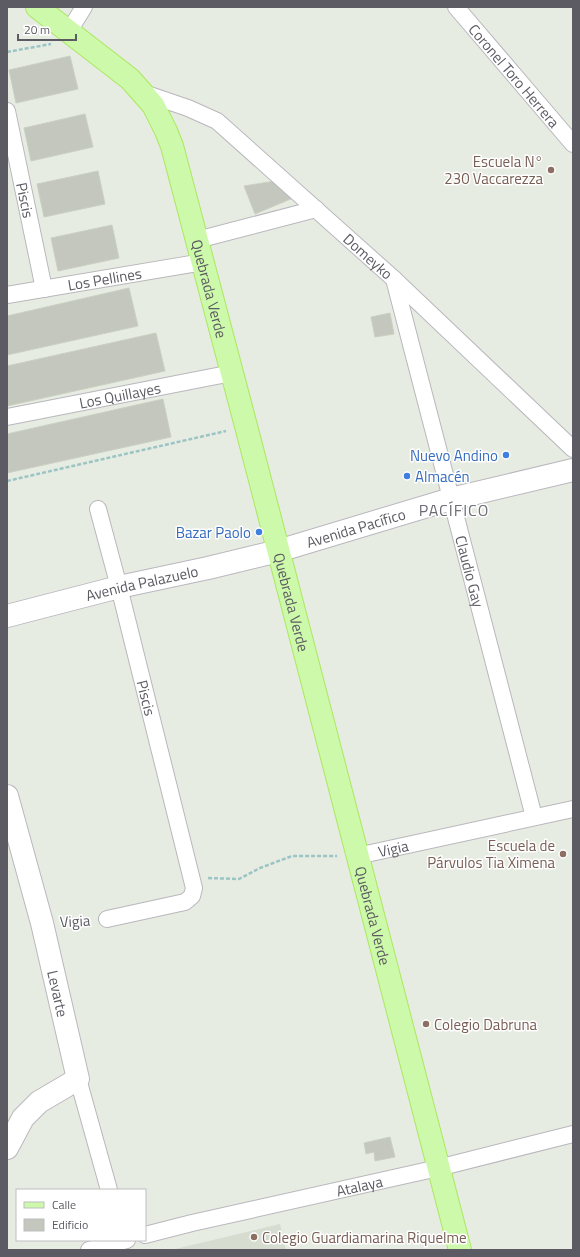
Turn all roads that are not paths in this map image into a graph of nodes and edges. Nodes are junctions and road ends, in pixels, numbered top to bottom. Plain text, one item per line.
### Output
1 (37, 7) edge
2 (84, 7) edge
3 (456, 7) edge
4 (74, 35) junction
5 (144, 93) junction
6 (7, 111) edge
7 (573, 144) edge
8 (316, 210) junction
9 (197, 240) junction
10 (203, 262) junction
11 (394, 279) junction
12 (44, 289) junction
13 (7, 295) edge
14 (232, 373) junction
15 (7, 417) edge
16 (573, 449) edge
17 (573, 470) edge
18 (451, 500) junction
19 (98, 509) dead end
20 (278, 551) junction
21 (119, 587) junction
22 (7, 616) edge
23 (7, 796) edge
24 (573, 809) edge
25 (534, 817) junction
26 (357, 856) junction
27 (193, 883) joint
28 (107, 919) road end
29 (78, 1079) junction
30 (573, 1134) edge
31 (7, 1148) edge
32 (438, 1168) junction
33 (109, 1189) edge
34 (146, 1235) edge
35 (124, 1243) edge
36 (88, 1250) edge
37 (460, 1250) edge

1 - 4 main road, Quebrada Verde
2 - 4 street
3 - 7 street, Coronel Toro Herrera
4 - 5 main road, Quebrada Verde
5 - 8 street, Domeyko
5 - 9 main road, Quebrada Verde
6 - 12 street, Piscis
8 - 9 street
8 - 11 street, Domeyko
9 - 10 main road, Quebrada Verde
10 - 12 street, Los Pellines
10 - 14 main road, Quebrada Verde
11 - 16 street, Domeyko
11 - 18 street, Claudio Gay
12 - 13 street, Los Pellines
14 - 15 street, Los Quillayes
14 - 20 main road, Quebrada Verde
17 - 18 street, Avenida Pacífico
18 - 20 street, Avenida Pacífico
18 - 25 street, Claudio Gay
19 - 21 street, Piscis
20 - 21 street, Avenida Palazuelo
20 - 26 main road, Quebrada Verde
21 - 22 street, Avenida Palazuelo
21 - 27 street, Piscis
23 - 29 street, Levarte
24 - 25 street, Vigia
25 - 26 street, Vigia
26 - 32 main road, Quebrada Verde
27 - 28 street, Vigia
29 - 31 street
29 - 33 street, Levarte
30 - 32 street, Atalaya
32 - 34 street, Atalaya
32 - 37 main road, Quebrada Verde
35 - 36 street

